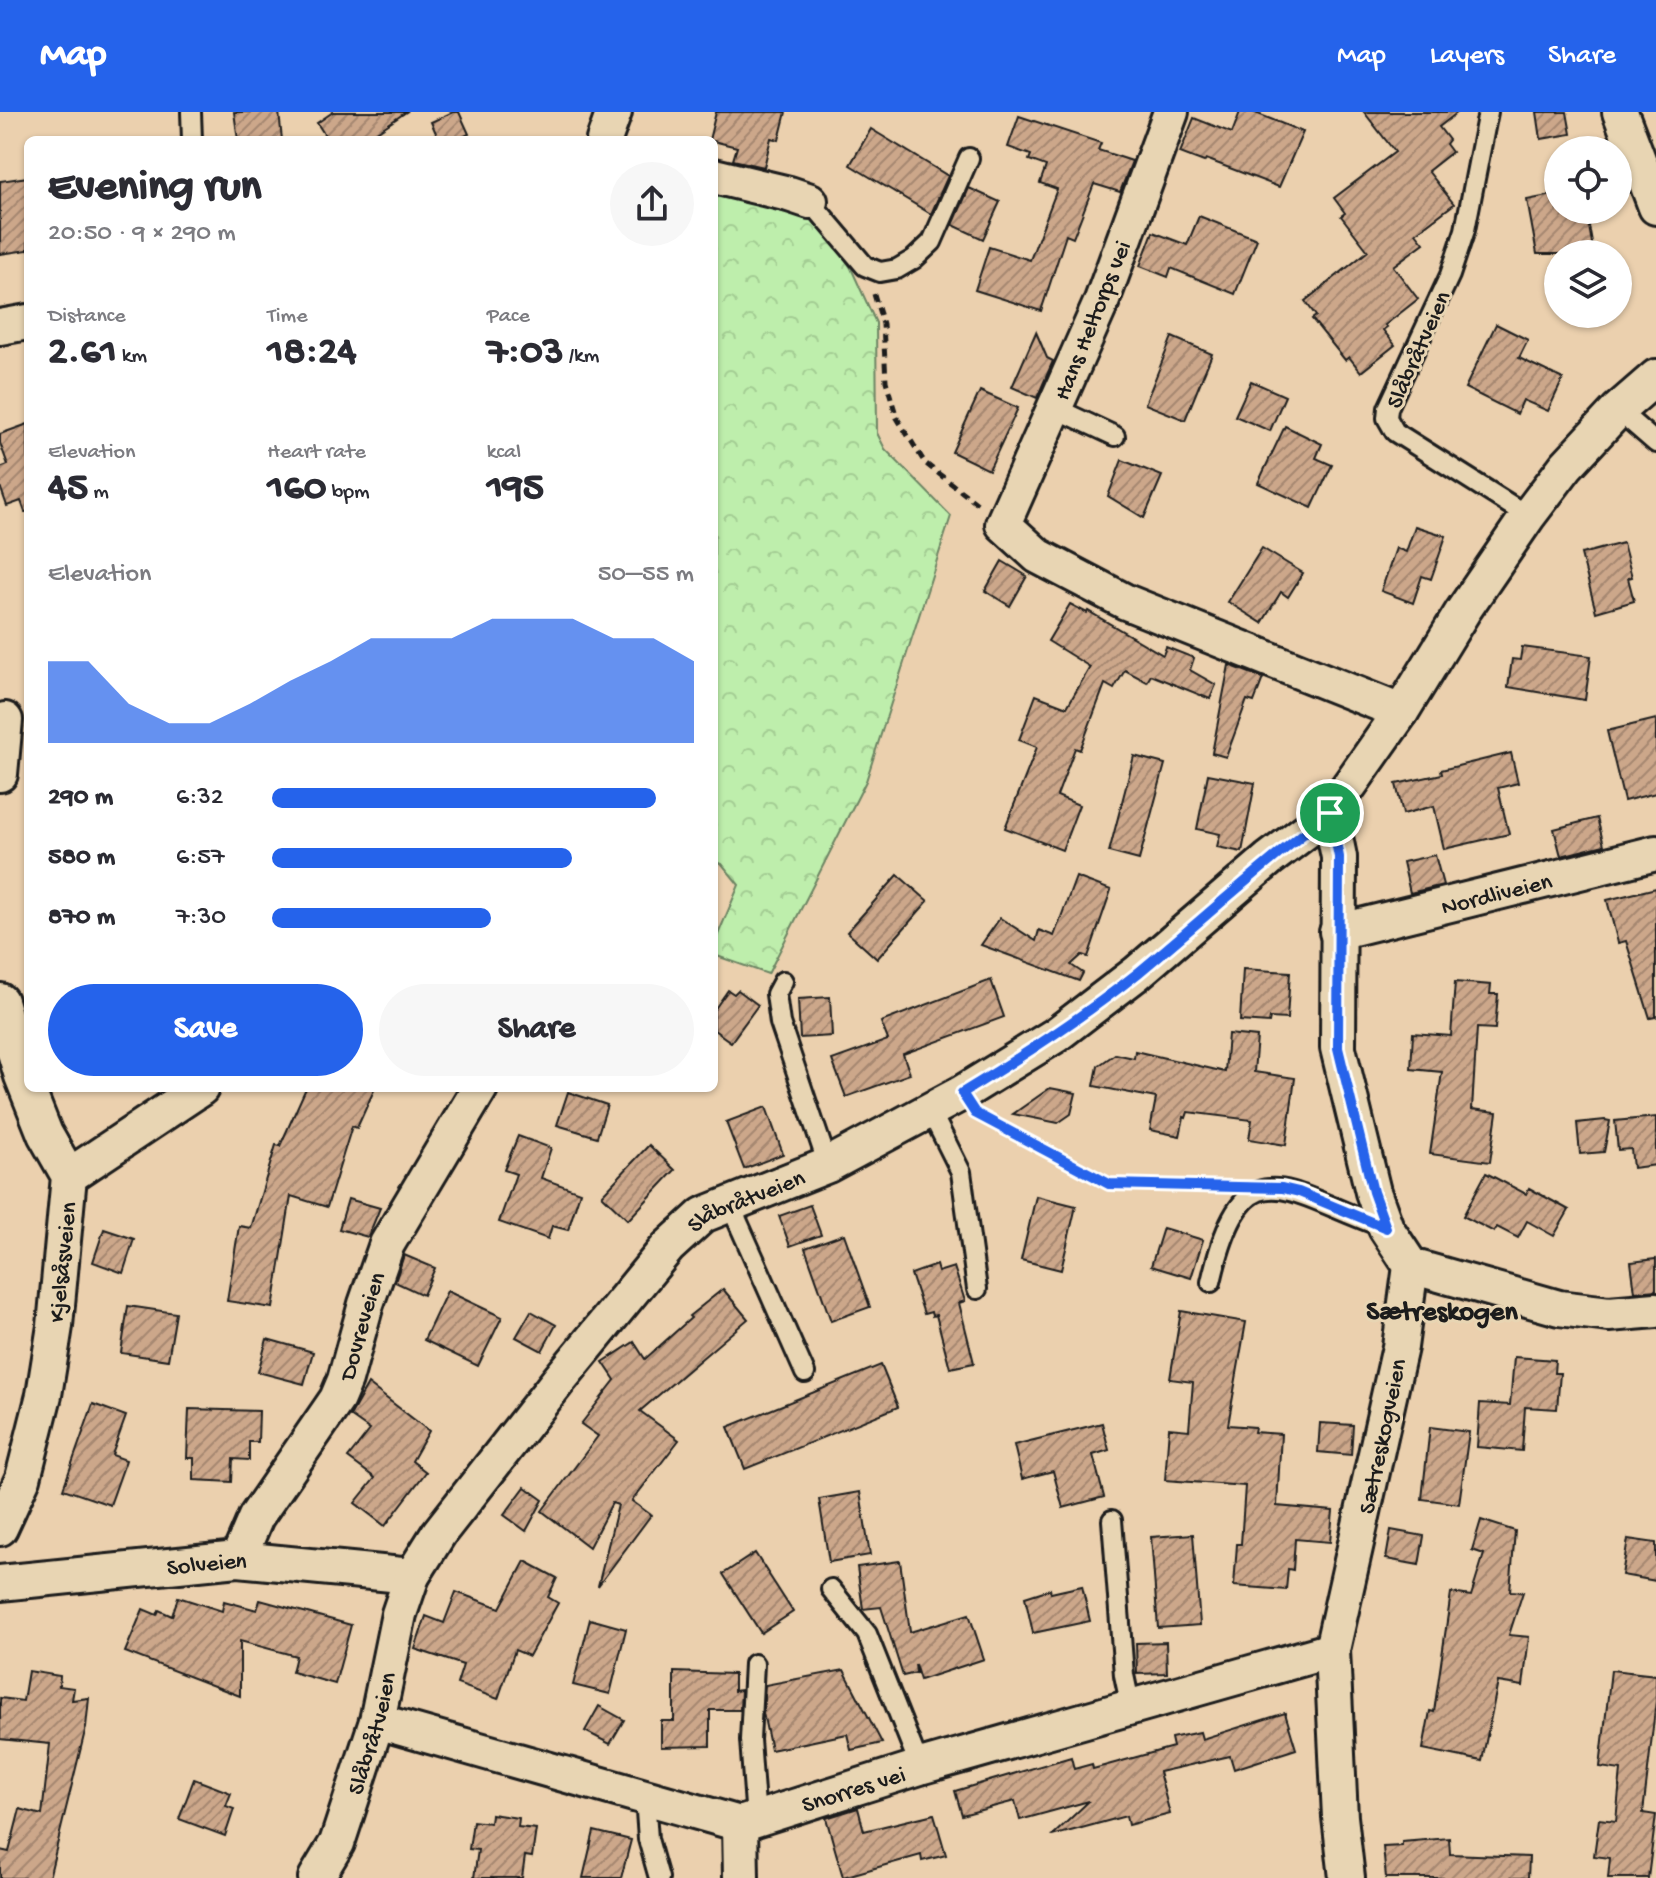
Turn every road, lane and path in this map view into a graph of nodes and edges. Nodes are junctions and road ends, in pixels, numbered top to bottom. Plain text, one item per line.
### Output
1 (191, 112) edge
2 (614, 112) edge
3 (1171, 112) edge
4 (1488, 112) edge
5 (1620, 112) edge
6 (192, 136) edge
7 (605, 136) edge
8 (969, 158) dead end
9 (718, 177) edge
10 (810, 201) joint
11 (1656, 207) edge
12 (865, 266) junction
13 (24, 323) edge
14 (0, 327) edge
15 (1656, 377) edge
16 (1055, 408) junction
17 (1618, 410) junction
18 (1115, 436) dead end
19 (1656, 443) edge
20 (1528, 516) junction
21 (1003, 524) junction
22 (1401, 712) junction
23 (5, 720) dead end
24 (0, 774) edge
25 (1330, 813) junction
26 (1656, 853) edge
27 (1337, 932) junction
28 (783, 981) dead end
29 (0, 1001) edge
30 (11, 1078) edge
31 (195, 1092) edge
32 (478, 1092) edge
33 (962, 1093) junction
34 (930, 1110) junction
35 (828, 1165) junction
36 (69, 1176) junction
37 (1258, 1189) junction
38 (729, 1202) junction
39 (1386, 1228) junction
40 (1411, 1266) junction
41 (1211, 1282) dead end
42 (977, 1289) dead end
43 (1656, 1310) edge
44 (805, 1373) dead end
45 (1112, 1520) dead end
46 (0, 1528) edge
47 (238, 1559) junction
48 (412, 1576) junction
49 (0, 1583) edge
50 (831, 1589) dead end
51 (1332, 1650) junction
52 (754, 1664) dead end
53 (1131, 1708) junction
54 (377, 1721) junction
55 (920, 1767) junction
56 (645, 1797) junction
57 (748, 1822) junction
58 (316, 1878) edge
59 (659, 1878) edge
60 (741, 1878) edge
61 (1347, 1878) edge

1 - 6 lane
2 - 7 street
3 - 16 street, Hans Heltorps vei
4 - 20 lane, Slåbråtveien
5 - 11 street
8 - 12 lane
9 - 10 street
10 - 12 lane
12 - 21 path
13 - 14 street
15 - 17 street, Slåbråtveien
16 - 18 lane
16 - 21 street, Hans Heltorps vei
17 - 19 lane
17 - 20 street, Slåbråtveien
20 - 22 street, Slåbråtveien
21 - 22 street
22 - 25 street, Slåbråtveien
23 - 24 street
25 - 27 street
25 - 33 street, Slåbråtveien
26 - 27 street, Nordliveien
27 - 39 street
28 - 35 lane
29 - 30 street, Kjelsåsveien
30 - 36 street, Kjelsåsveien
31 - 36 street
32 - 47 street, Dovreveien
33 - 34 street, Slåbråtveien
33 - 37 path
34 - 35 street, Slåbråtveien
34 - 42 lane
35 - 38 street, Slåbråtveien
36 - 46 street, Kjelsåsveien
37 - 39 lane
37 - 41 lane
38 - 44 lane
38 - 48 street, Slåbråtveien
39 - 40 street
40 - 43 street
40 - 51 street, Sætreskogveien
45 - 53 lane
47 - 48 street, Solveien
47 - 49 street, Solveien
48 - 54 street, Slåbråtveien
50 - 55 lane
51 - 53 street, Snorres vei
51 - 61 street, Sætreskogveien
52 - 57 lane
53 - 55 street, Snorres vei
54 - 56 street
54 - 58 street, Slåbråtveien
55 - 57 street, Snorres vei
56 - 57 street
56 - 59 lane
57 - 60 street

